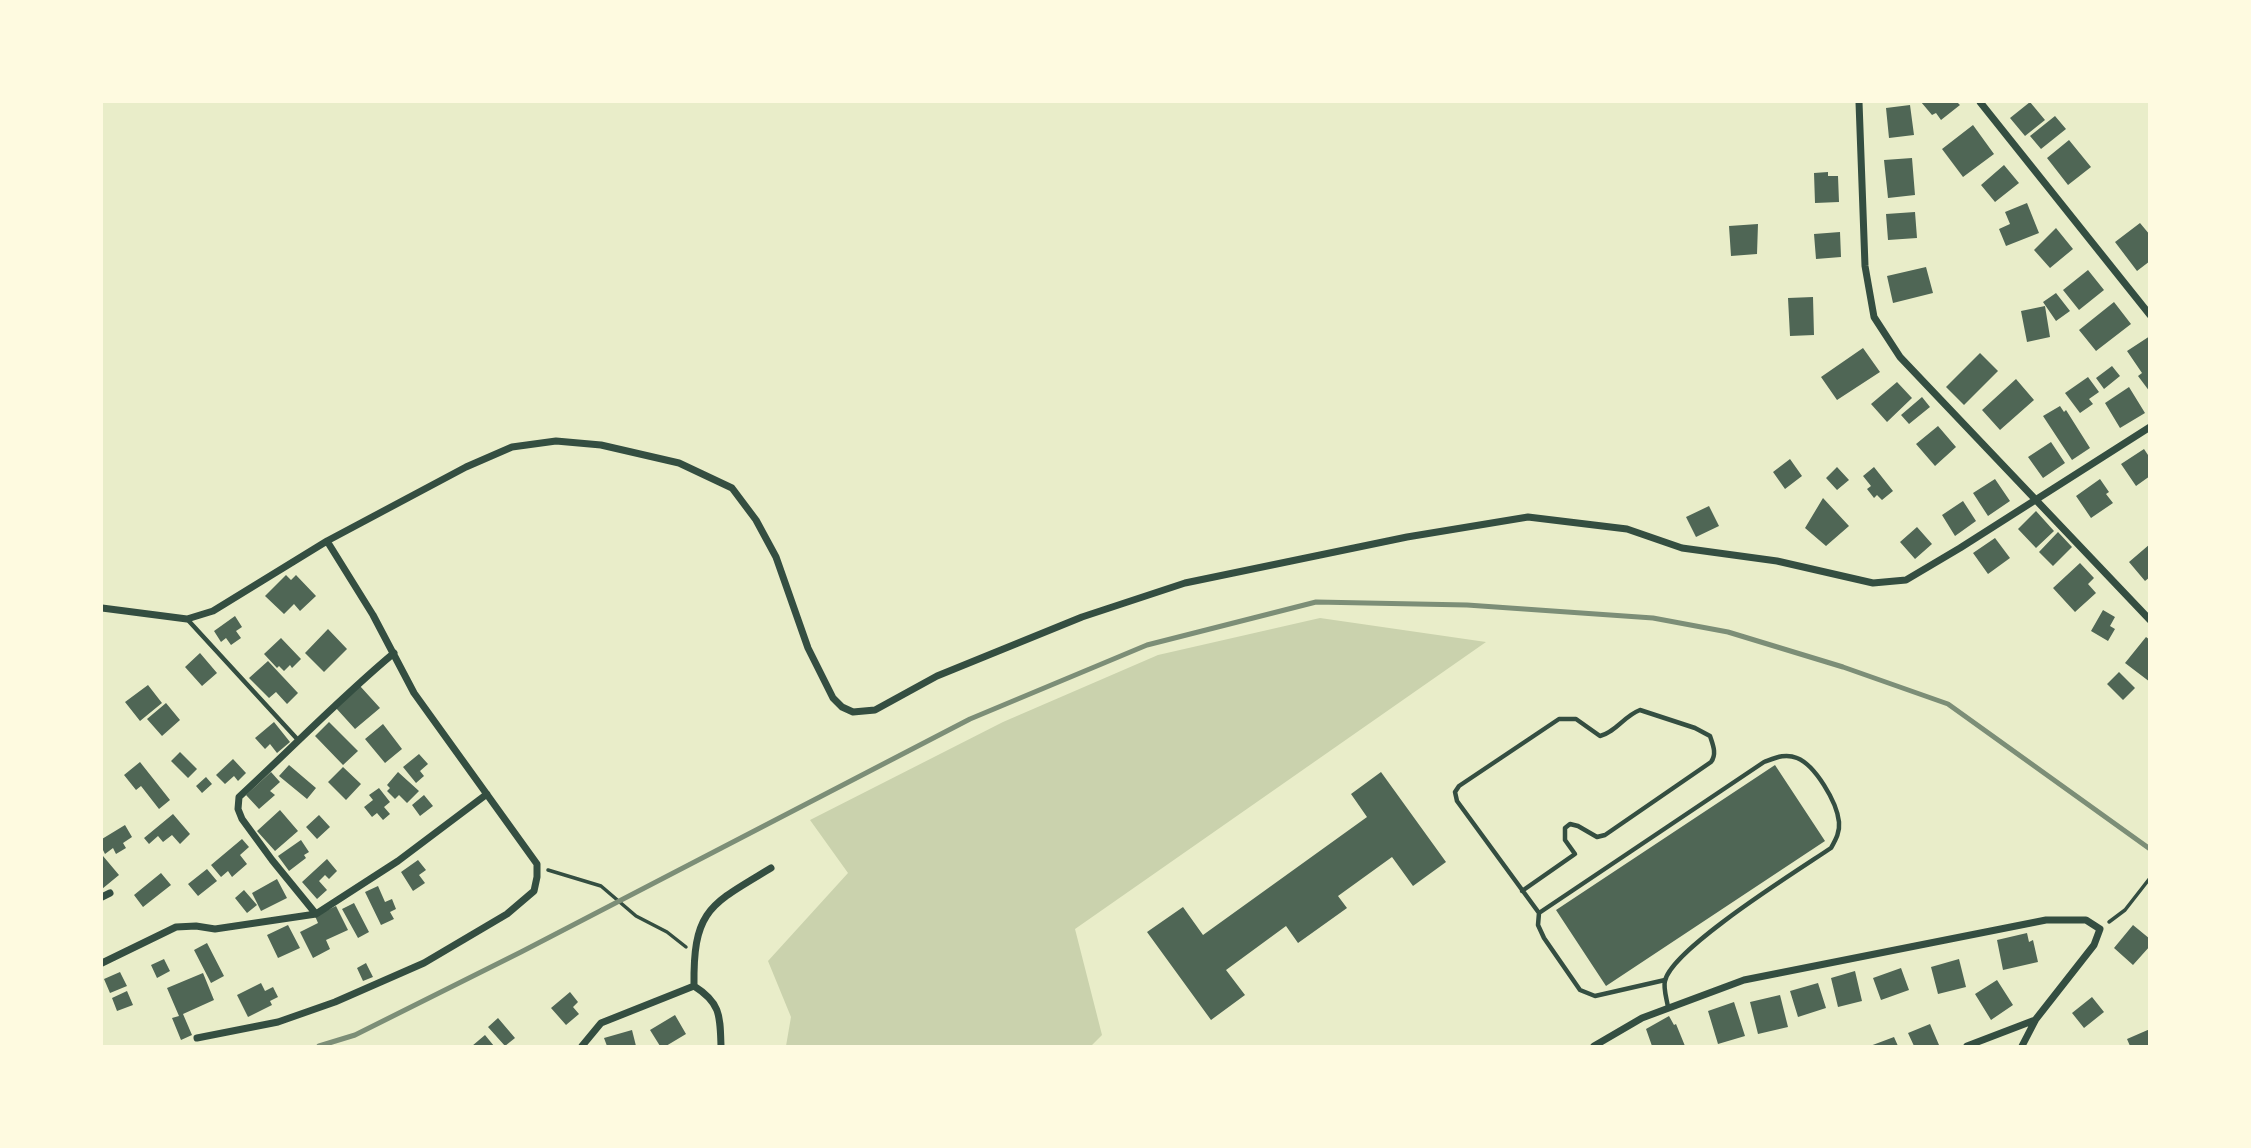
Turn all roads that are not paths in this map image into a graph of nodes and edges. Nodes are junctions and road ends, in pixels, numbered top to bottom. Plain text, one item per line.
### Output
1 (1859, 102) edge
2 (1980, 102) edge
3 (2150, 314) edge
4 (2150, 427) edge
5 (2034, 501) junction
6 (327, 541) junction
7 (102, 608) edge
8 (187, 619) junction
9 (2150, 620) edge
10 (394, 653) junction
11 (300, 742) junction
12 (487, 794) junction
13 (771, 868) dead end
14 (1522, 891) junction
15 (110, 893) dead end
16 (102, 897) edge
17 (1539, 912) junction
18 (316, 914) junction
19 (102, 963) edge
20 (1665, 980) junction
21 (694, 986) junction
22 (1668, 1007) junction
23 (2036, 1019) junction
24 (197, 1038) dead end
25 (582, 1046) edge
26 (721, 1046) edge
27 (1594, 1046) edge
28 (1967, 1046) edge
29 (2022, 1046) edge

1 - 5 street
2 - 3 street
4 - 5 street
5 - 6 street
5 - 9 street
6 - 8 street
6 - 10 street
7 - 8 street
8 - 11 lane
10 - 11 street
10 - 12 street
11 - 18 street
12 - 18 street
12 - 24 street
13 - 21 street
14 - 14 lane
14 - 17 lane
15 - 16 street
17 - 20 lane
17 - 20 lane
18 - 19 street
20 - 22 lane
21 - 25 street
21 - 26 street
22 - 23 street
22 - 27 street
23 - 28 street
23 - 29 street

